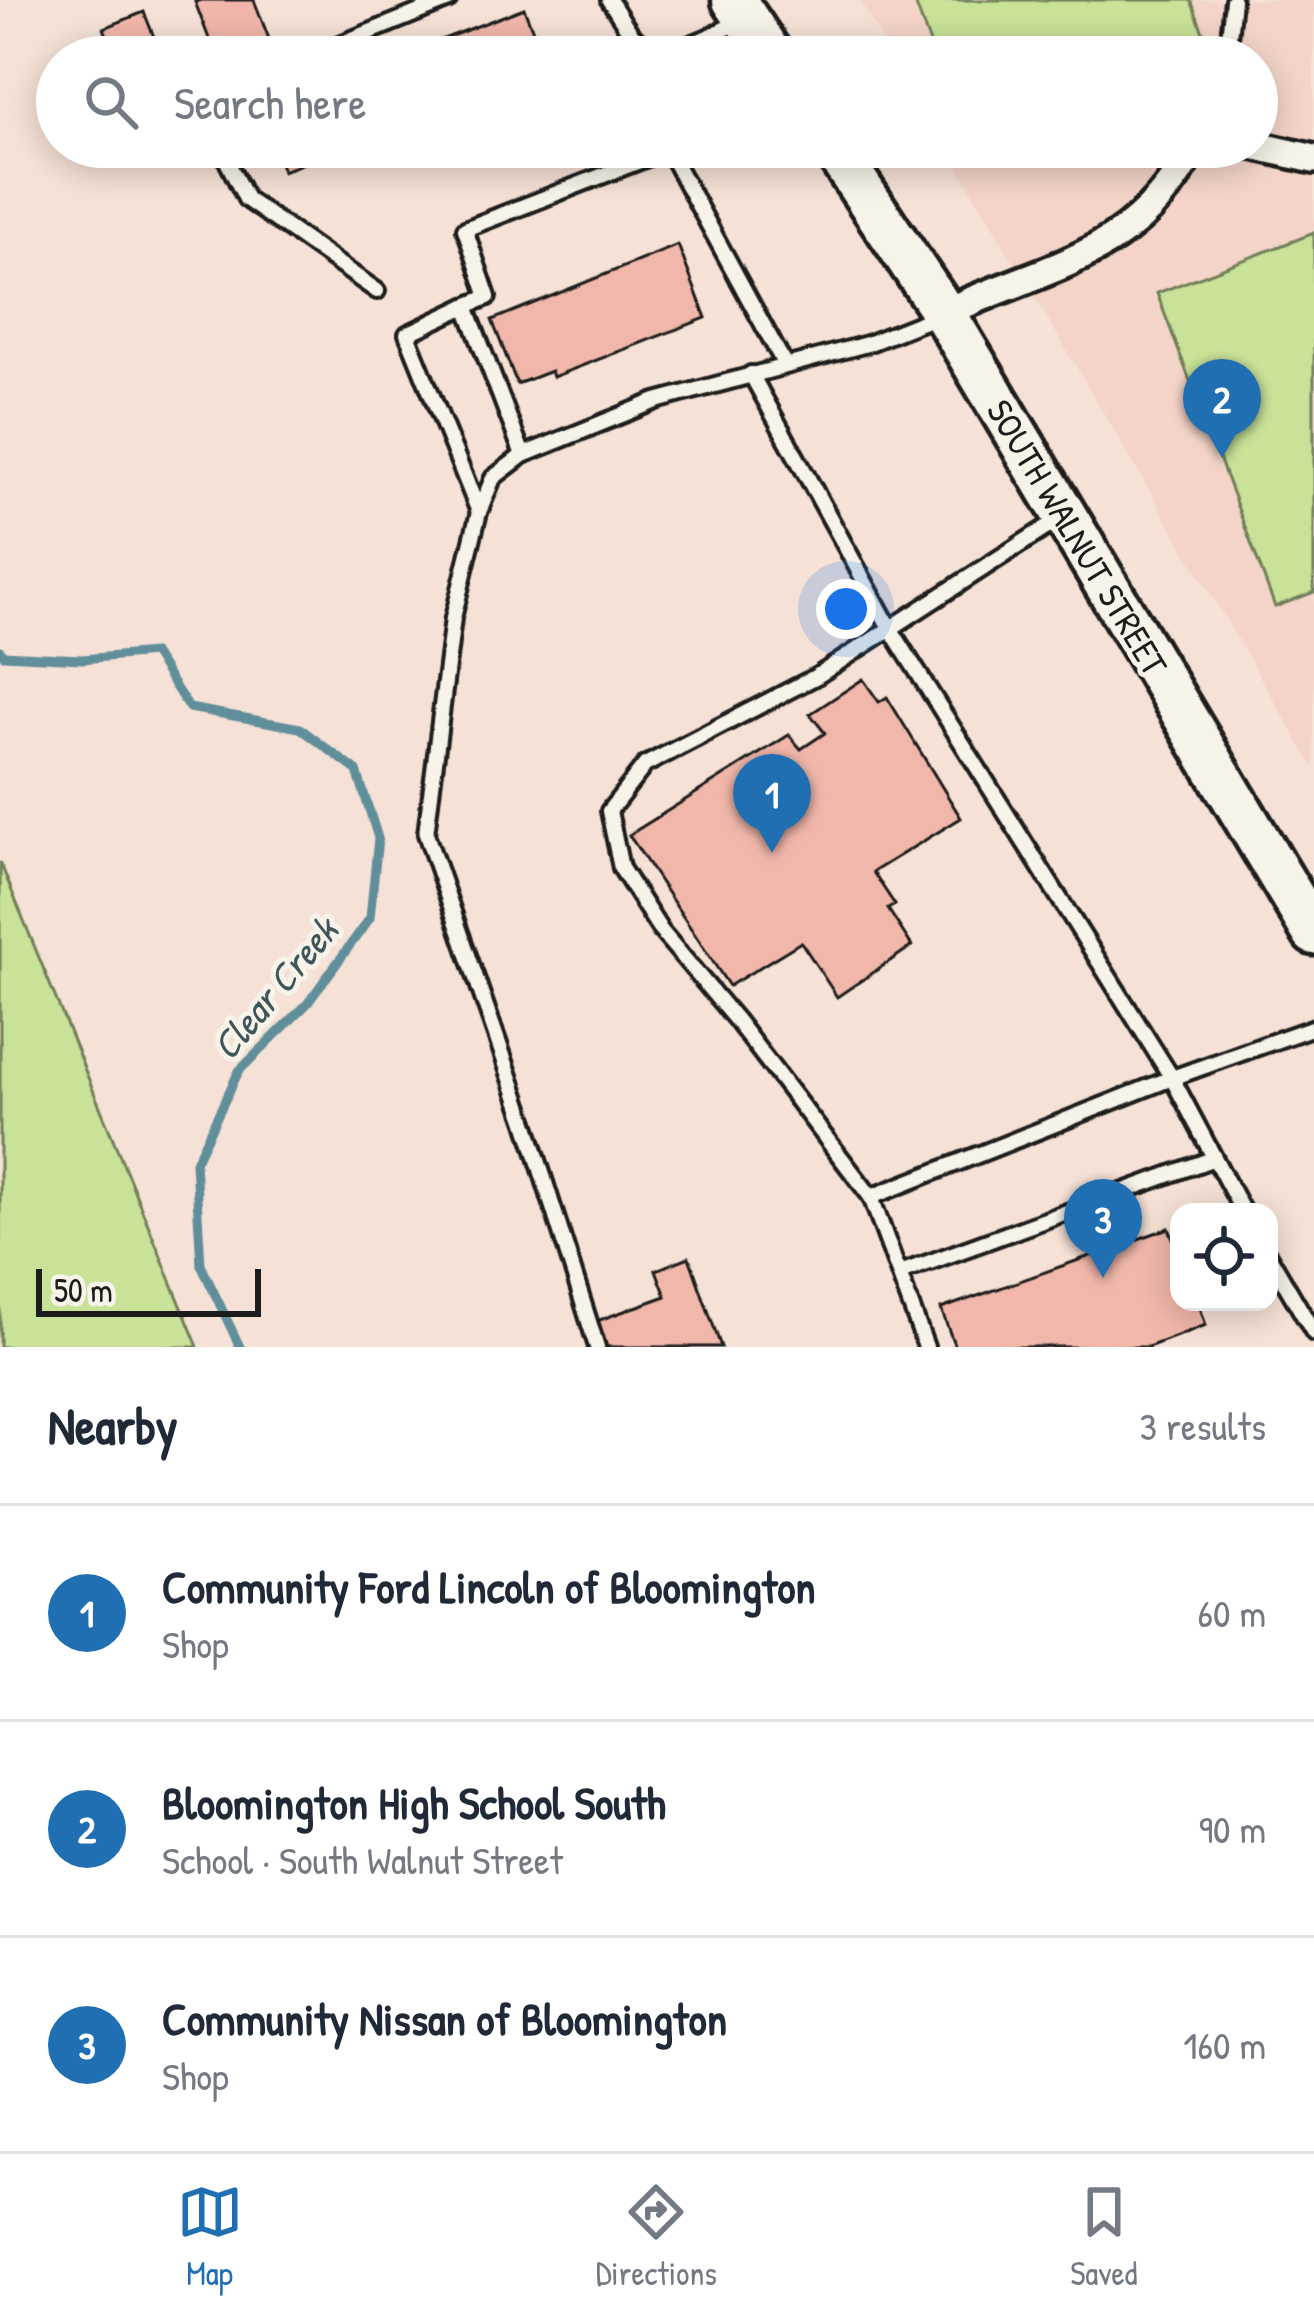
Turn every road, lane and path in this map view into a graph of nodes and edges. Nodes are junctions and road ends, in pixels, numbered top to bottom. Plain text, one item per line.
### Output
1 (448, 0) edge
2 (609, 0) edge
3 (1233, 0) edge
4 (740, 9) edge
5 (360, 36) edge
6 (634, 36) edge
7 (697, 36) edge
8 (758, 36) edge
9 (1229, 36) edge
10 (1278, 151) edge
11 (1314, 159) edge
12 (230, 168) edge
13 (622, 168) edge
14 (678, 168) edge
15 (847, 168) edge
16 (1179, 168) edge
17 (376, 291) dead end
18 (466, 306) junction
19 (944, 313) junction
20 (785, 365) junction
21 (751, 374) junction
22 (523, 455) junction
23 (479, 512) junction
24 (1065, 515) junction
25 (890, 628) junction
26 (1314, 933) edge
27 (1314, 1027) edge
28 (1172, 1078) junction
29 (1213, 1159) junction
30 (871, 1197) junction
31 (1239, 1203) edge
32 (1278, 1271) edge
33 (900, 1274) junction
34 (1314, 1333) edge
35 (597, 1347) edge
36 (926, 1347) edge

1 - 5 lane
2 - 6 lane
3 - 9 lane
4 - 7 lane
4 - 8 main road
10 - 11 street
12 - 17 lane
13 - 18 lane
14 - 20 lane
15 - 19 main road, SOUTH WALNUT STREET
16 - 19 street
18 - 22 lane
18 - 23 lane
19 - 20 lane
19 - 24 main road, SOUTH WALNUT STREET
20 - 21 lane
21 - 22 lane
21 - 25 lane
22 - 23 lane
23 - 35 lane
24 - 25 lane
24 - 26 main road, SOUTH WALNUT STREET
25 - 28 lane
25 - 30 lane
27 - 28 lane
28 - 29 lane
28 - 30 lane
29 - 31 lane
29 - 33 lane
30 - 33 lane
32 - 34 lane
33 - 36 lane

